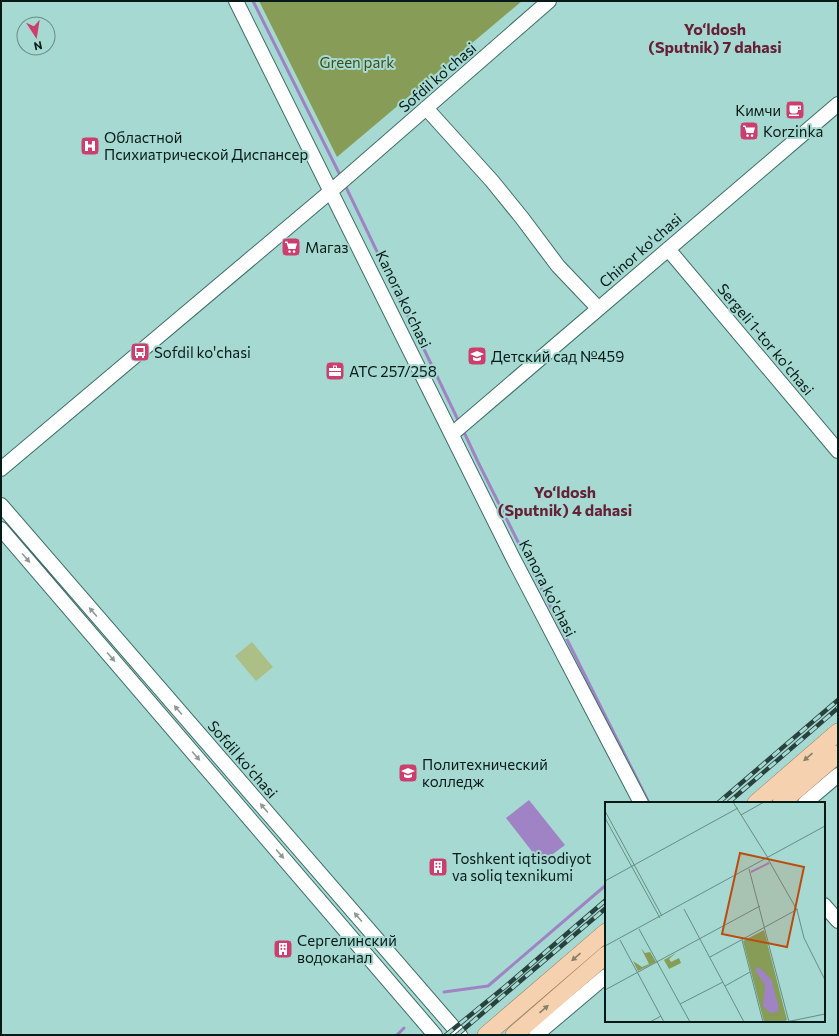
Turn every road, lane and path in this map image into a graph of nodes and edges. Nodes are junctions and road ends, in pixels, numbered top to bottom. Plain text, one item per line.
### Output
1 (236, 1) edge
2 (549, 1) edge
3 (838, 104) edge
4 (426, 108) junction
5 (339, 184) junction
6 (668, 249) junction
7 (598, 308) junction
8 (458, 429) junction
9 (838, 451) edge
10 (1, 469) edge
11 (1, 505) edge
12 (1, 529) edge
13 (838, 732) edge
14 (838, 754) edge
15 (838, 775) edge
16 (239, 779) junction
17 (226, 791) junction
18 (640, 802) edge
19 (757, 802) edge
20 (782, 802) edge
21 (806, 802) edge
22 (825, 906) edge
23 (838, 921) edge
24 (605, 933) edge
25 (605, 956) edge
26 (605, 977) edge
27 (441, 1013) junction
28 (431, 1030) edge
29 (460, 1035) edge
30 (486, 1035) edge
31 (514, 1035) edge
32 (536, 1035) edge

1 - 5 street, Kanora ko'chasi
2 - 4 street, Sofdil ko'chasi
3 - 6 street, Chinor ko'chasi
4 - 5 street, Sofdil ko'chasi
4 - 7 street
5 - 8 street, Kanora ko'chasi
5 - 10 street, Sofdil ko'chasi
6 - 7 street, Chinor ko'chasi
6 - 9 street, Sergeli 1-tor ko'chasi
7 - 8 street, Chinor ko'chasi
8 - 18 street, Kanora ko'chasi
16 -> 11 street, Sofdil ko'chasi
12 -> 17 street
13 -> 19 main road
14 - 20 main road
15 - 21 street
16 - 17 street
27 -> 16 street, Sofdil ko'chasi
17 -> 28 street
22 - 23 street
24 -> 30 main road
31 -> 25 main road
26 - 32 street
27 - 28 street
27 - 29 street, Sofdil ko'chasi

